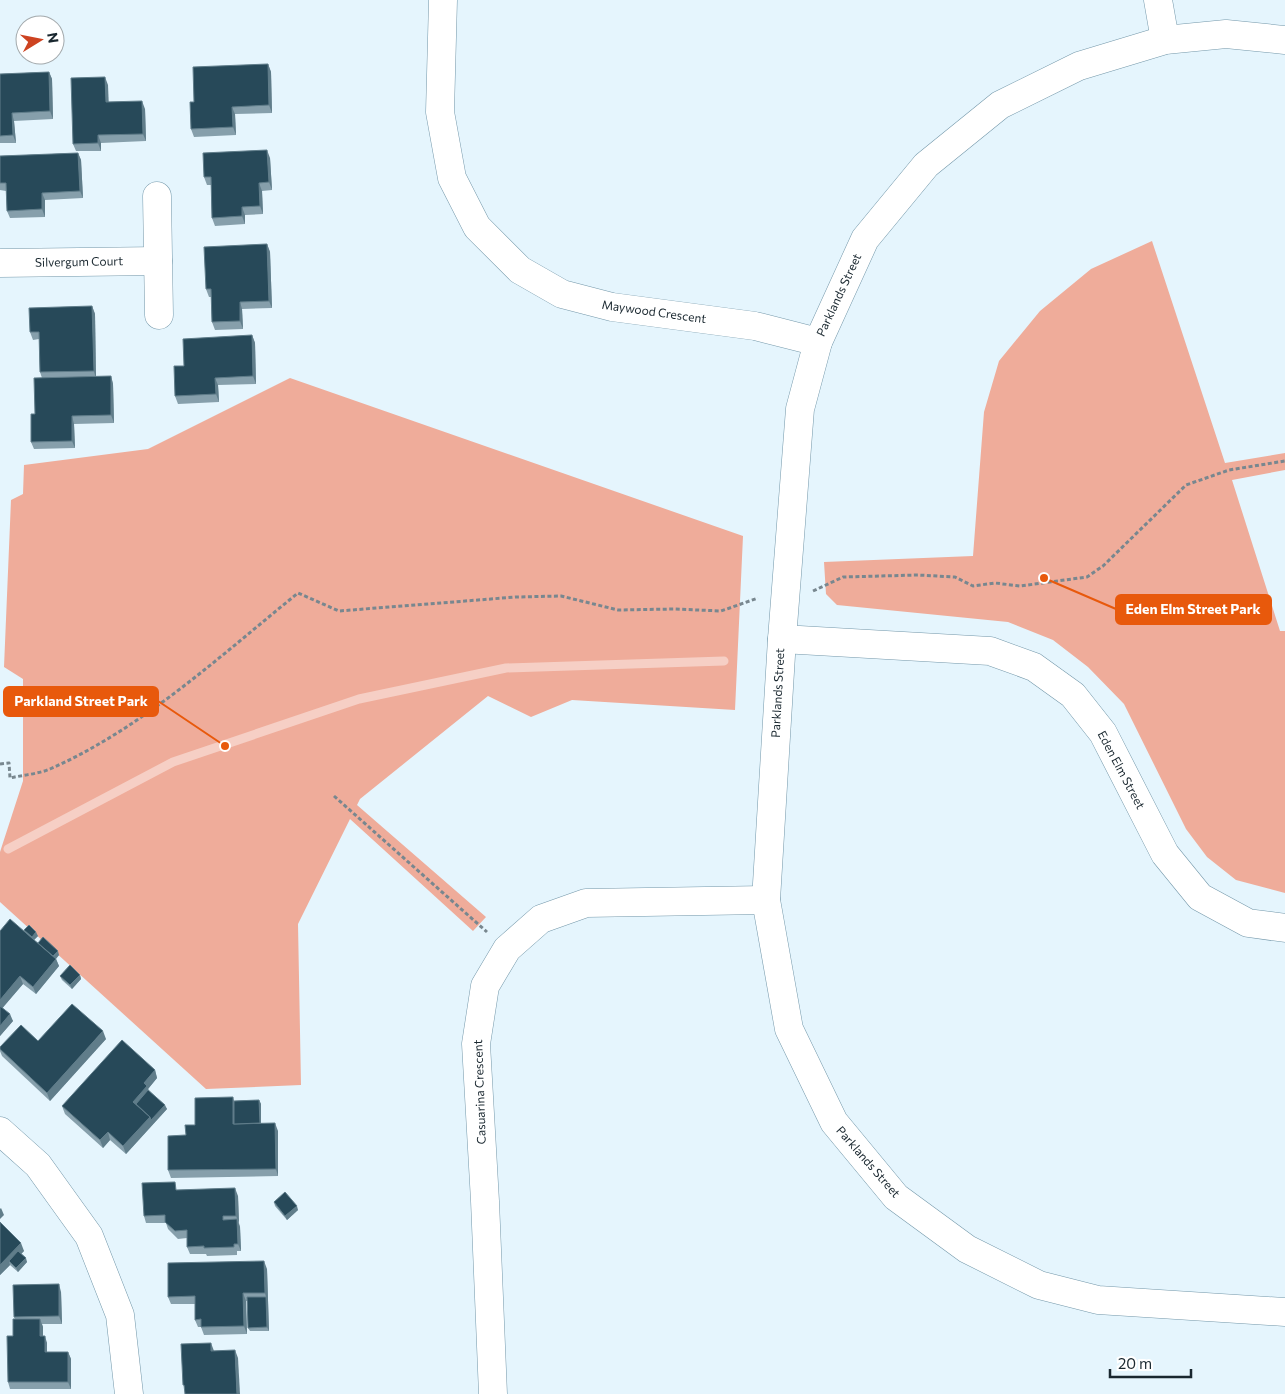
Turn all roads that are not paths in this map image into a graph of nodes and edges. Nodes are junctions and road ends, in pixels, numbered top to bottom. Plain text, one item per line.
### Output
1 (443, 0) edge
2 (1158, 0) edge
3 (1165, 40) junction
4 (1285, 40) edge
5 (157, 196) dead end
6 (158, 261) junction
7 (0, 263) edge
8 (159, 315) dead end
9 (818, 342) junction
10 (782, 639) junction
11 (766, 900) junction
12 (1285, 928) edge
13 (0, 1131) edge
14 (1285, 1312) edge
15 (129, 1394) edge
16 (493, 1394) edge

1 - 9 street, Maywood Crescent
2 - 3 street
3 - 4 street, Parklands Street
3 - 9 street, Parklands Street
5 - 6 street
6 - 7 street, Silvergum Court
6 - 8 street
9 - 10 street, Parklands Street
10 - 11 street, Parklands Street
10 - 12 street, Eden Elm Street
11 - 14 street, Parklands Street
11 - 16 street, Casuarina Crescent
13 - 15 street

